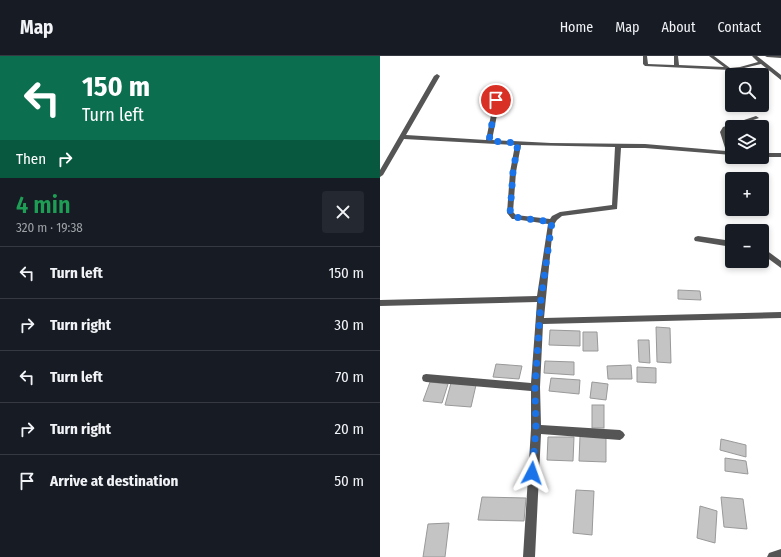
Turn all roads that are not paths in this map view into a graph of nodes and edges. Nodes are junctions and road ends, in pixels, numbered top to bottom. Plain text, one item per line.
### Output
1 (645, 56) edge
2 (676, 56) edge
3 (711, 56) edge
4 (754, 56) edge
5 (767, 56) edge
6 (781, 57) edge
7 (762, 62) junction
8 (677, 68) junction
9 (729, 68) edge
10 (740, 68) edge
11 (725, 69) edge
12 (437, 76) dead end
13 (781, 78) edge
14 (496, 100) dead end
15 (756, 118) dead end
16 (750, 120) edge
17 (403, 137) junction
18 (489, 141) junction
19 (518, 143) junction
20 (618, 145) junction
21 (725, 153) edge
22 (769, 155) edge
23 (781, 155) edge
24 (380, 175) edge
25 (552, 222) junction
26 (698, 239) dead end
27 (725, 243) edge
28 (769, 256) edge
29 (781, 265) edge
30 (541, 299) junction
31 (380, 303) edge
32 (781, 315) edge
33 (540, 321) junction
34 (426, 378) dead end
35 (535, 387) junction
36 (536, 429) junction
37 (620, 435) dead end
38 (781, 555) edge
39 (529, 557) edge
40 (774, 557) edge

1 - 8 street
2 - 8 street
3 - 9 street
4 - 7 street
5 - 6 street
7 - 10 street
7 - 13 street
8 - 11 street
12 - 17 street
14 - 18 street
15 - 16 street
17 - 18 street
17 - 24 street
18 - 19 street
19 - 20 street
19 - 25 street
20 - 21 street
20 - 25 street
22 - 23 street
25 - 30 street
26 - 27 street
28 - 29 street
30 - 31 street
30 - 33 street
32 - 33 street
33 - 35 street
34 - 35 street
35 - 36 street
36 - 37 street
36 - 39 street
38 - 40 street

